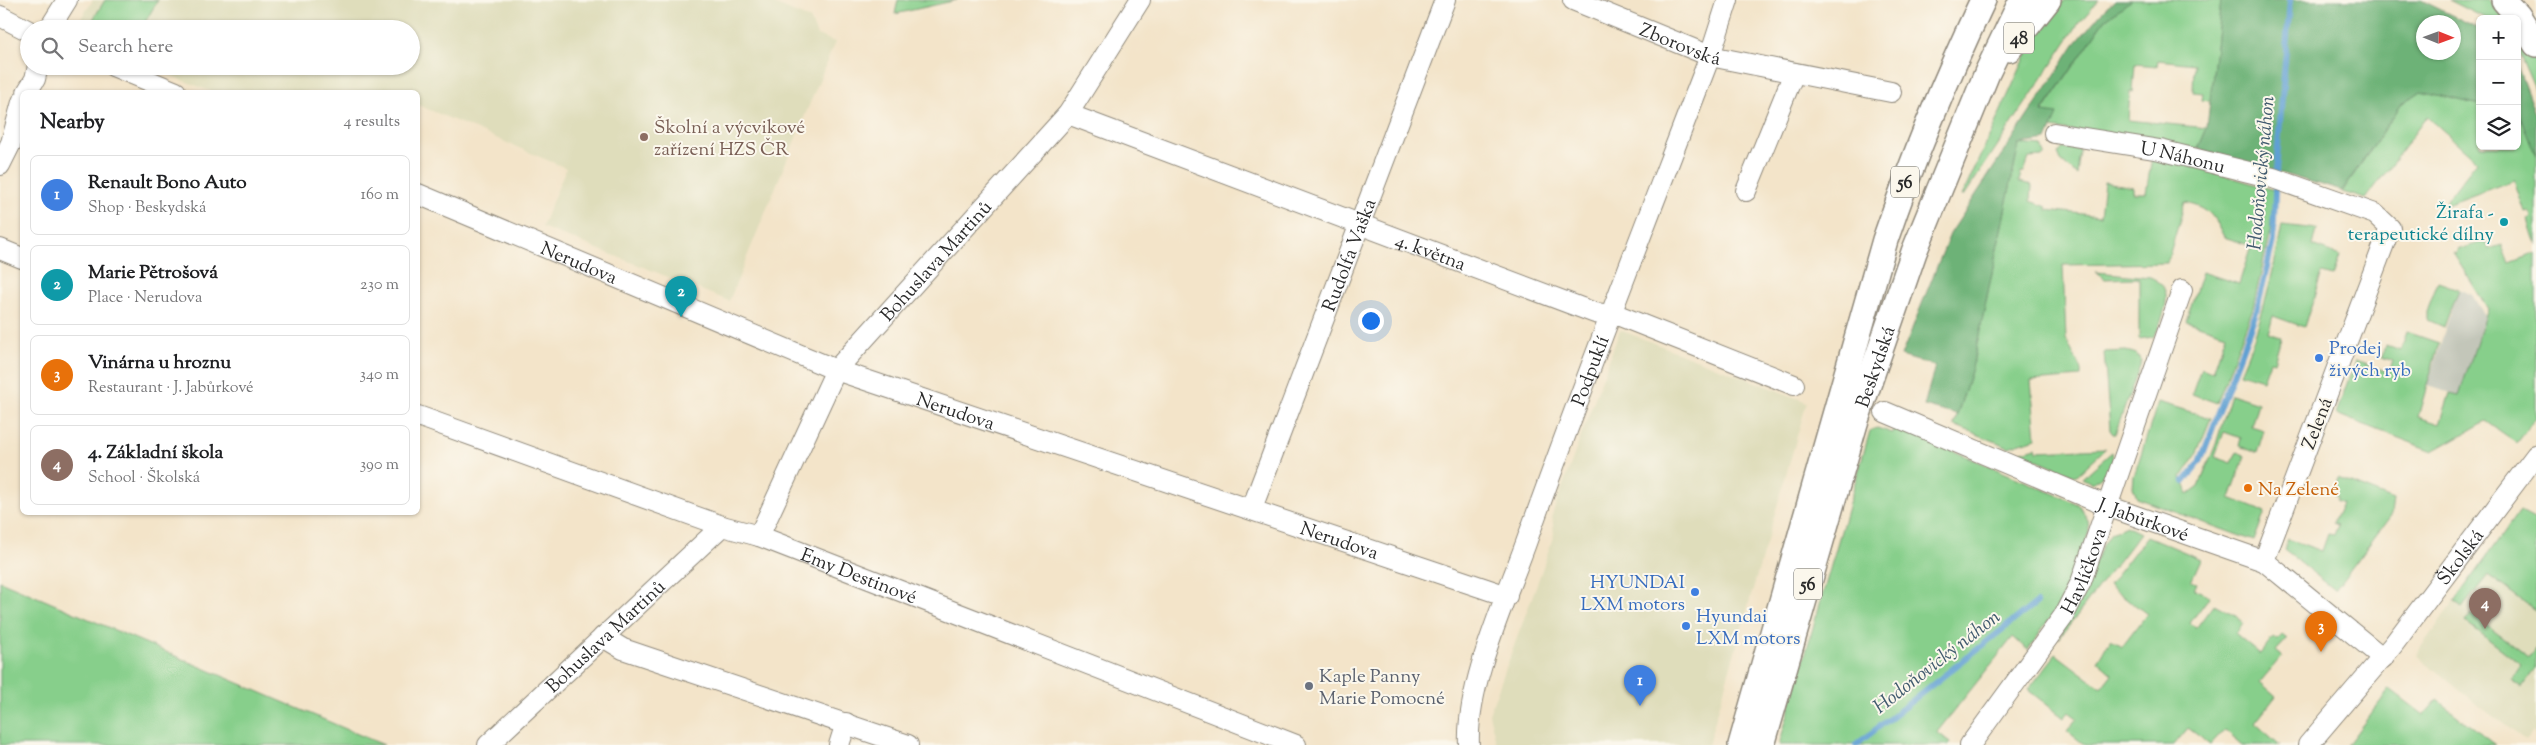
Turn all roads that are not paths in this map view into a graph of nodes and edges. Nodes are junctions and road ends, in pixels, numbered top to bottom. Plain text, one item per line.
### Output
1 (67, 0) edge
2 (1140, 0) edge
3 (1445, 0) edge
4 (1573, 0) edge
5 (1728, 0) edge
6 (1983, 0) edge
7 (2022, 0) edge
8 (2048, 0) edge
9 (2504, 0) edge
10 (0, 16) edge
11 (55, 20) edge
12 (20, 26) edge
13 (2536, 44) edge
14 (1710, 56) junction
15 (1794, 72) junction
16 (1987, 73) junction
17 (36, 75) edge
18 (135, 75) edge
19 (29, 90) edge
20 (171, 90) edge
21 (1891, 92) dead end
22 (20, 110) edge
23 (1068, 114) junction
24 (2054, 133) dead end
25 (0, 165) edge
26 (1746, 191) dead end
27 (420, 195) edge
28 (1359, 224) junction
29 (2390, 228) joint
30 (0, 249) edge
31 (20, 257) edge
32 (2182, 290) dead end
33 (1611, 315) junction
34 (836, 370) junction
35 (1794, 385) dead end
36 (1885, 412) dead end
37 (420, 417) edge
38 (2536, 455) edge
39 (2107, 506) junction
40 (1252, 508) junction
41 (722, 526) junction
42 (759, 536) junction
43 (2264, 561) junction
44 (1507, 596) junction
45 (603, 637) junction
46 (2383, 658) junction
47 (846, 723) junction
48 (1976, 743) edge
49 (488, 745) edge
50 (839, 745) edge
51 (908, 745) edge
52 (1296, 745) edge
53 (1469, 745) edge
54 (1741, 745) edge
55 (1762, 745) edge
56 (2308, 745) edge

1 - 11 street
2 - 23 street, Bohuslava Martinů
3 - 28 street, Rudolfa Vaška
4 - 14 street, Zborovská
5 - 14 street, Podpuklí
6 - 54 main road, Beskydská / 56
7 - 16 main road, Beskydská / 56
8 - 16 main road, 48
9 - 13 main road
10 - 12 street
14 - 15 street, Zborovská
14 - 33 street, Podpuklí
15 - 21 street, Zborovská
15 - 26 street
16 - 55 main road, Beskydská / 56
17 - 19 street
18 - 20 street
22 - 25 street
23 - 28 street, 4. května
23 - 34 street, Bohuslava Martinů
24 - 29 street, U Náhonu
27 - 34 street, Nerudova
28 - 33 street, 4. května
28 - 40 street, Rudolfa Vaška
29 - 43 street, Zelená
30 - 31 street
32 - 39 street, Havlíčkova
33 - 35 street, 4. května
33 - 44 street, Podpuklí
34 - 40 street, Nerudova
34 - 42 street, Bohuslava Martinů
36 - 39 street, J. Jabůrkové
37 - 41 street, Emy Destinové
38 - 46 street, Školská
39 - 43 street, J. Jabůrkové
39 - 48 street, Havlíčkova
40 - 44 street, Nerudova
41 - 42 street, Emy Destinové
41 - 45 street, Bohuslava Martinů
42 - 52 street, Emy Destinové
43 - 46 street, J. Jabůrkové
44 - 53 street, Podpuklí
45 - 47 street
45 - 49 street, Bohuslava Martinů
46 - 56 street, Školská
47 - 50 street
47 - 51 street

